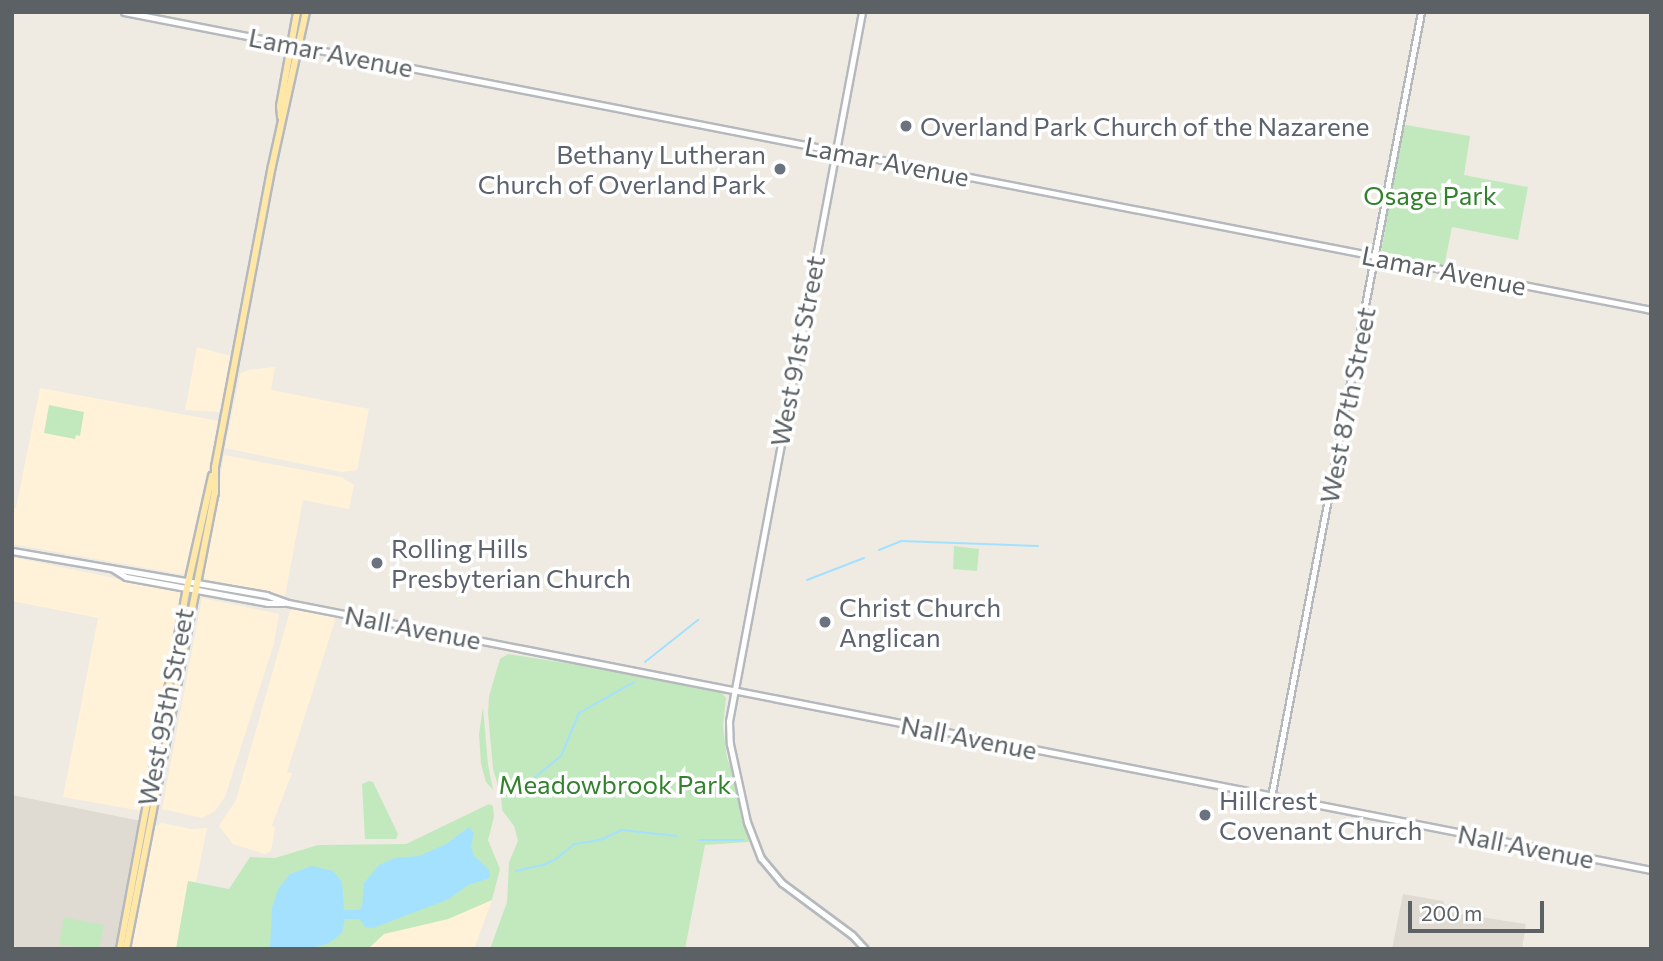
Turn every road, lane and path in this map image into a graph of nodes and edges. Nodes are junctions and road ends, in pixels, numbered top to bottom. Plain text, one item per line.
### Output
1 (124, 12) edge
2 (297, 12) edge
3 (306, 12) edge
4 (862, 12) edge
5 (1421, 12) edge
6 (291, 44) junction
7 (299, 46) junction
8 (281, 119) junction
9 (836, 151) junction
10 (1376, 256) junction
11 (1651, 310) edge
12 (215, 467) junction
13 (12, 551) edge
14 (188, 585) junction
15 (197, 586) junction
16 (732, 690) junction
17 (1271, 797) junction
18 (1651, 870) edge
19 (120, 949) edge
20 (126, 949) edge
21 (865, 949) edge

1 - 6 street, Lamar Avenue
2 - 6 main road, West 95th Street
3 - 7 main road, West 95th Street
4 - 9 street, West 91st Street
5 - 10 street, West 87th Street
6 - 7 street, Lamar Avenue
6 - 8 main road, West 95th Street
7 - 8 main road, West 95th Street
7 - 9 street, Lamar Avenue
8 - 12 main road, West 95th Street
9 - 10 street, Lamar Avenue
9 - 16 street, West 91st Street
10 - 11 street, Lamar Avenue
10 - 17 street, West 87th Street
12 - 14 main road, West 95th Street
12 - 15 main road, West 95th Street
13 - 14 street, Nall Avenue
14 - 15 street, Nall Avenue
14 - 19 main road, West 95th Street
15 - 16 street, Nall Avenue
15 - 20 main road, West 95th Street
16 - 17 street, Nall Avenue
16 - 21 street, West 91st Street
17 - 18 street, Nall Avenue

